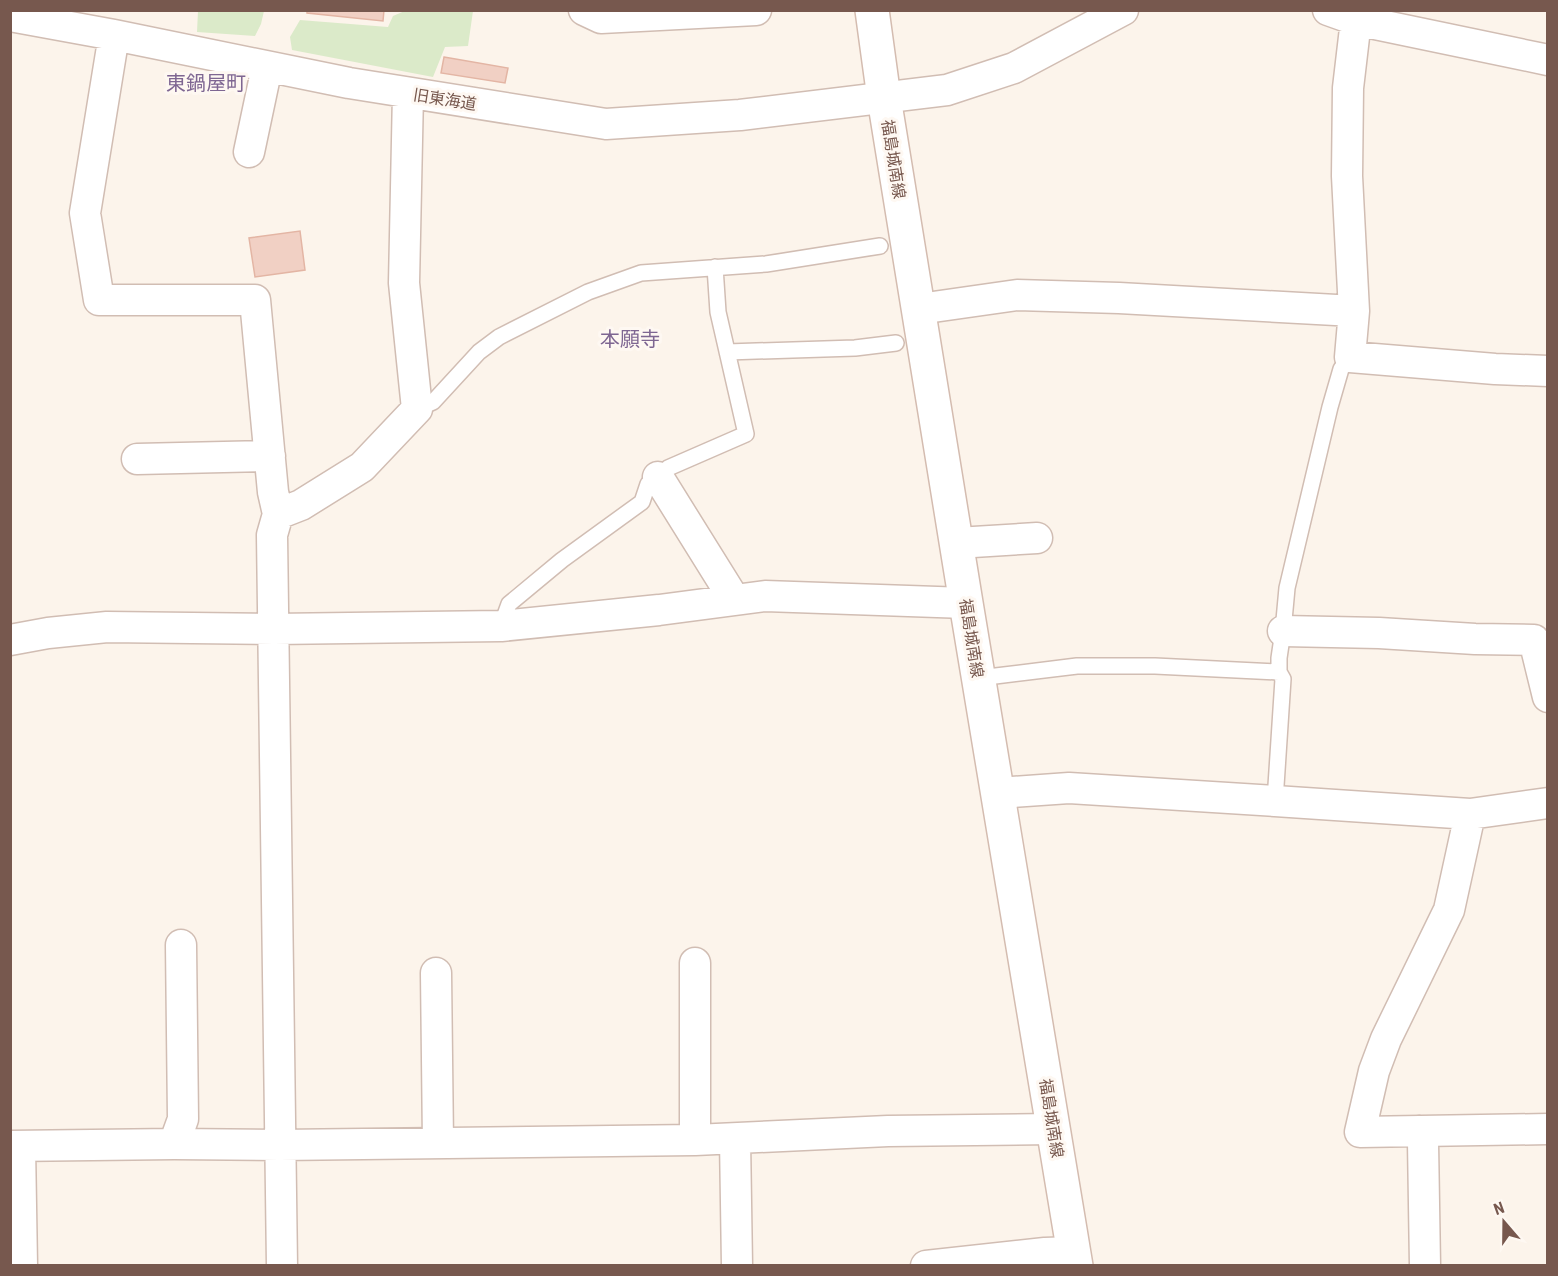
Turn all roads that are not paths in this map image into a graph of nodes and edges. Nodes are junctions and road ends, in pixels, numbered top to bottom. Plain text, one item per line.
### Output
1 (584, 10) edge
2 (756, 10) edge
3 (872, 10) edge
4 (1123, 10) edge
5 (1345, 15) edge
6 (10, 16) edge
7 (114, 35) junction
8 (1548, 60) edge
9 (267, 67) junction
10 (408, 93) junction
11 (884, 98) junction
12 (249, 152) dead end
13 (880, 246) dead end
14 (715, 267) junction
15 (919, 309) junction
16 (1354, 311) junction
17 (896, 343) dead end
18 (727, 352) junction
19 (1350, 357) junction
20 (1548, 371) edge
21 (417, 409) junction
22 (270, 456) junction
23 (137, 459) dead end
24 (658, 477) junction
25 (279, 514) junction
26 (1037, 538) dead end
27 (957, 543) junction
28 (734, 599) junction
29 (966, 603) junction
30 (501, 626) junction
31 (274, 629) junction
32 (1283, 631) junction
33 (10, 640) edge
34 (1279, 672) junction
35 (979, 678) junction
36 (1548, 697) edge
37 (998, 793) junction
38 (1275, 801) junction
39 (1548, 803) edge
40 (1470, 814) junction
41 (181, 945) dead end
42 (695, 963) dead end
43 (436, 973) dead end
44 (1053, 1129) junction
45 (1548, 1130) edge
46 (1419, 1131) junction
47 (735, 1139) junction
48 (695, 1140) junction
49 (438, 1143) junction
50 (174, 1144) junction
51 (280, 1145) junction
52 (15, 1146) edge
53 (1075, 1259) edge
54 (22, 1266) edge
55 (282, 1266) edge
56 (737, 1266) edge
57 (926, 1266) edge
58 (1425, 1266) edge

1 - 2 street
3 - 11 main road, 福島城南線
4 - 11 street, 旧東海道
5 - 8 street
5 - 16 street
6 - 7 street, 旧東海道
7 - 9 street, 旧東海道
7 - 22 street
9 - 10 street, 旧東海道
9 - 12 street
10 - 11 street, 旧東海道
10 - 21 street
11 - 15 main road, 福島城南線
13 - 14 lane
14 - 18 lane
14 - 21 lane
15 - 16 street
15 - 27 main road, 福島城南線
16 - 19 street
17 - 18 lane
18 - 24 lane
19 - 20 street
19 - 32 lane
21 - 25 street
22 - 23 street
22 - 25 street
24 - 28 street
24 - 30 lane
25 - 31 street
26 - 27 street
27 - 29 main road, 福島城南線
28 - 29 street
28 - 30 street
29 - 35 main road, 福島城南線
30 - 31 street
31 - 33 street
31 - 51 street
32 - 34 lane
32 - 36 street
34 - 35 lane
34 - 38 lane
35 - 37 main road, 福島城南線
37 - 38 street
37 - 44 main road, 福島城南線
38 - 40 street
39 - 40 street
40 - 46 street
41 - 50 street
42 - 48 street
43 - 49 street
44 - 47 street
44 - 53 main road, 福島城南線
45 - 46 street
46 - 58 street
47 - 48 street
47 - 56 street
48 - 49 street
49 - 51 street
50 - 51 street
50 - 52 street
51 - 55 street
52 - 54 street
53 - 57 street

